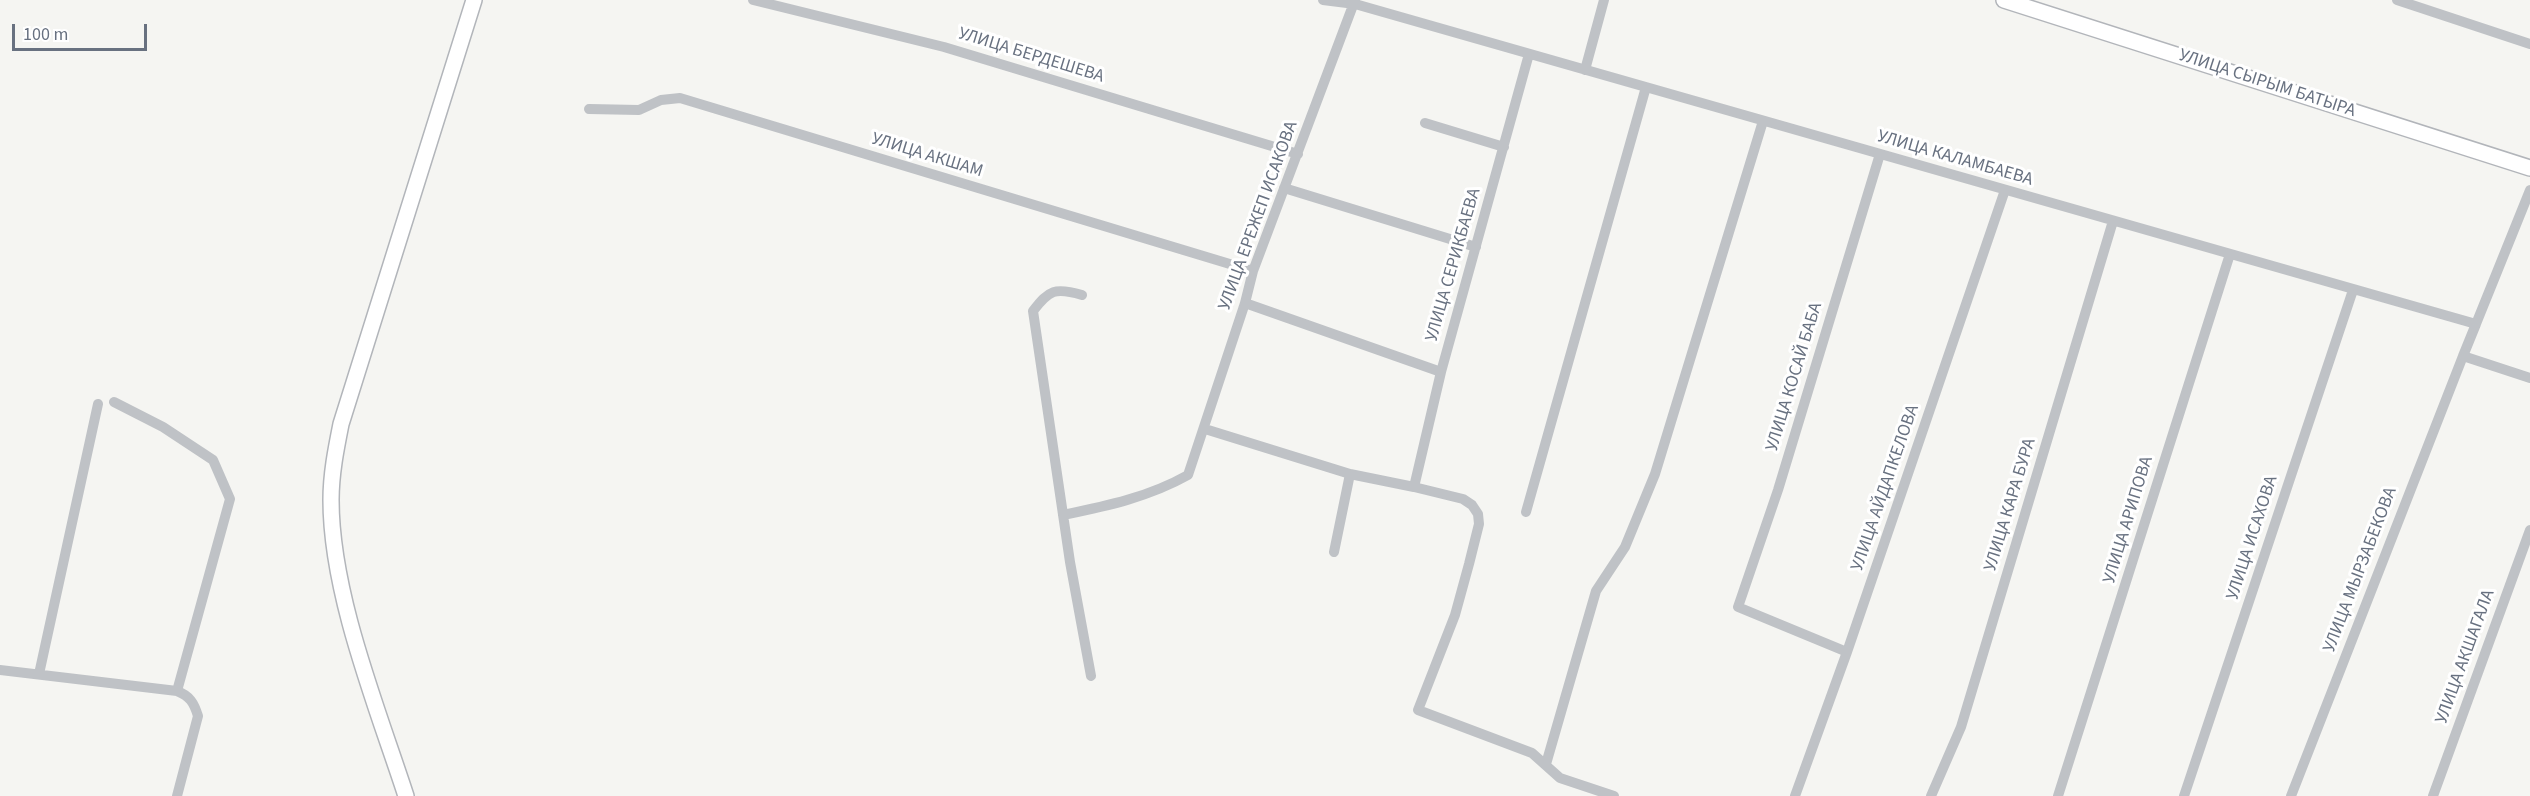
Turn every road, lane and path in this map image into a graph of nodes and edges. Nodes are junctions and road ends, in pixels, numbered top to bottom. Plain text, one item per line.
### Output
1 (474, 0) edge
2 (753, 0) edge
3 (1323, 0) edge
4 (1604, 0) edge
5 (2004, 0) edge
6 (2397, 0) edge
7 (1355, 2) edge
8 (2530, 44) edge
9 (1529, 54) junction
10 (1585, 70) junction
11 (1646, 87) junction
12 (589, 109) dead end
13 (1764, 121) junction
14 (1425, 123) dead end
15 (1504, 147) junction
16 (1298, 154) junction
17 (1880, 154) junction
18 (2530, 168) edge
19 (1284, 188) junction
20 (2005, 190) junction
21 (2530, 190) edge
22 (2113, 221) junction
23 (1476, 247) junction
24 (2230, 254) junction
25 (1253, 272) junction
26 (2353, 290) junction
27 (1082, 294) dead end
28 (1245, 303) junction
29 (2476, 324) junction
30 (2463, 356) junction
31 (1441, 372) junction
32 (2530, 378) edge
33 (114, 402) dead end
34 (98, 404) dead end
35 (1205, 429) junction
36 (1350, 474) junction
37 (1414, 487) junction
38 (1526, 512) dead end
39 (1063, 515) junction
40 (2530, 530) edge
41 (1334, 552) dead end
42 (1847, 652) junction
43 (0, 670) edge
44 (39, 674) junction
45 (1091, 676) dead end
46 (177, 692) junction
47 (1546, 764) junction
48 (177, 796) edge
49 (406, 796) edge
50 (1614, 796) edge
51 (1796, 796) edge
52 (1931, 796) edge
53 (2058, 796) edge
54 (2184, 796) edge
55 (2290, 796) edge
56 (2433, 796) edge

1 - 49 main road
2 - 16 street, УЛИЦА БЕРДЕШЕВА
3 - 7 street, УЛИЦА КАЛАМБАЕВА
4 - 10 street
5 - 18 main road, УЛИЦА СЫРЫМ БАТЫРА
6 - 8 street
7 - 9 street, УЛИЦА КАЛАМБАЕВА
7 - 16 street, УЛИЦА ЕРЕЖЕП ИСАКОВА
9 - 10 street, УЛИЦА КАЛАМБАЕВА
9 - 15 street, УЛИЦА СЕРИКБАЕВА
10 - 11 street, УЛИЦА КАЛАМБАЕВА
11 - 13 street, УЛИЦА КАЛАМБАЕВА
11 - 38 street
12 - 25 street, УЛИЦА АКШАМ
13 - 17 street, УЛИЦА КАЛАМБАЕВА
13 - 47 street
14 - 15 street
15 - 23 street, УЛИЦА СЕРИКБАЕВА
16 - 19 street, УЛИЦА ЕРЕЖЕП ИСАКОВА
17 - 20 street, УЛИЦА КАЛАМБАЕВА
17 - 42 street, УЛИЦА КОСАЙ БАБА
19 - 23 street
19 - 25 street, УЛИЦА ЕРЕЖЕП ИСАКОВА
20 - 22 street, УЛИЦА КАЛАМБАЕВА
20 - 42 street, УЛИЦА АЙДАПКЕЛОВА
21 - 29 street
22 - 24 street, УЛИЦА КАЛАМБАЕВА
22 - 52 street, УЛИЦА КАРА БУРА
23 - 31 street, УЛИЦА СЕРИКБАЕВА
24 - 26 street, УЛИЦА КАЛАМБАЕВА
24 - 53 street, УЛИЦА АРИПОВА
25 - 28 street, УЛИЦА ЕРЕЖЕП ИСАКОВА
26 - 29 street, УЛИЦА КАЛАМБАЕВА
26 - 54 street, УЛИЦА ИСАХОВА
27 - 39 street
28 - 31 street
28 - 35 street, УЛИЦА ЕРЕЖЕП ИСАКОВА
29 - 30 street
30 - 32 street
30 - 55 street, УЛИЦА МЫРЗАБЕКОВА
31 - 37 street, УЛИЦА СЕРИКБАЕВА
33 - 46 street
34 - 44 street
35 - 36 street
35 - 39 street, УЛИЦА ЕРЕЖЕП ИСАКОВА
36 - 37 street
36 - 41 street
37 - 47 street
39 - 45 street
40 - 56 street, УЛИЦА АКШАГАЛА
42 - 51 street, УЛИЦА АЙДАПКЕЛОВА
43 - 44 street
44 - 46 street
46 - 48 street
47 - 50 street

